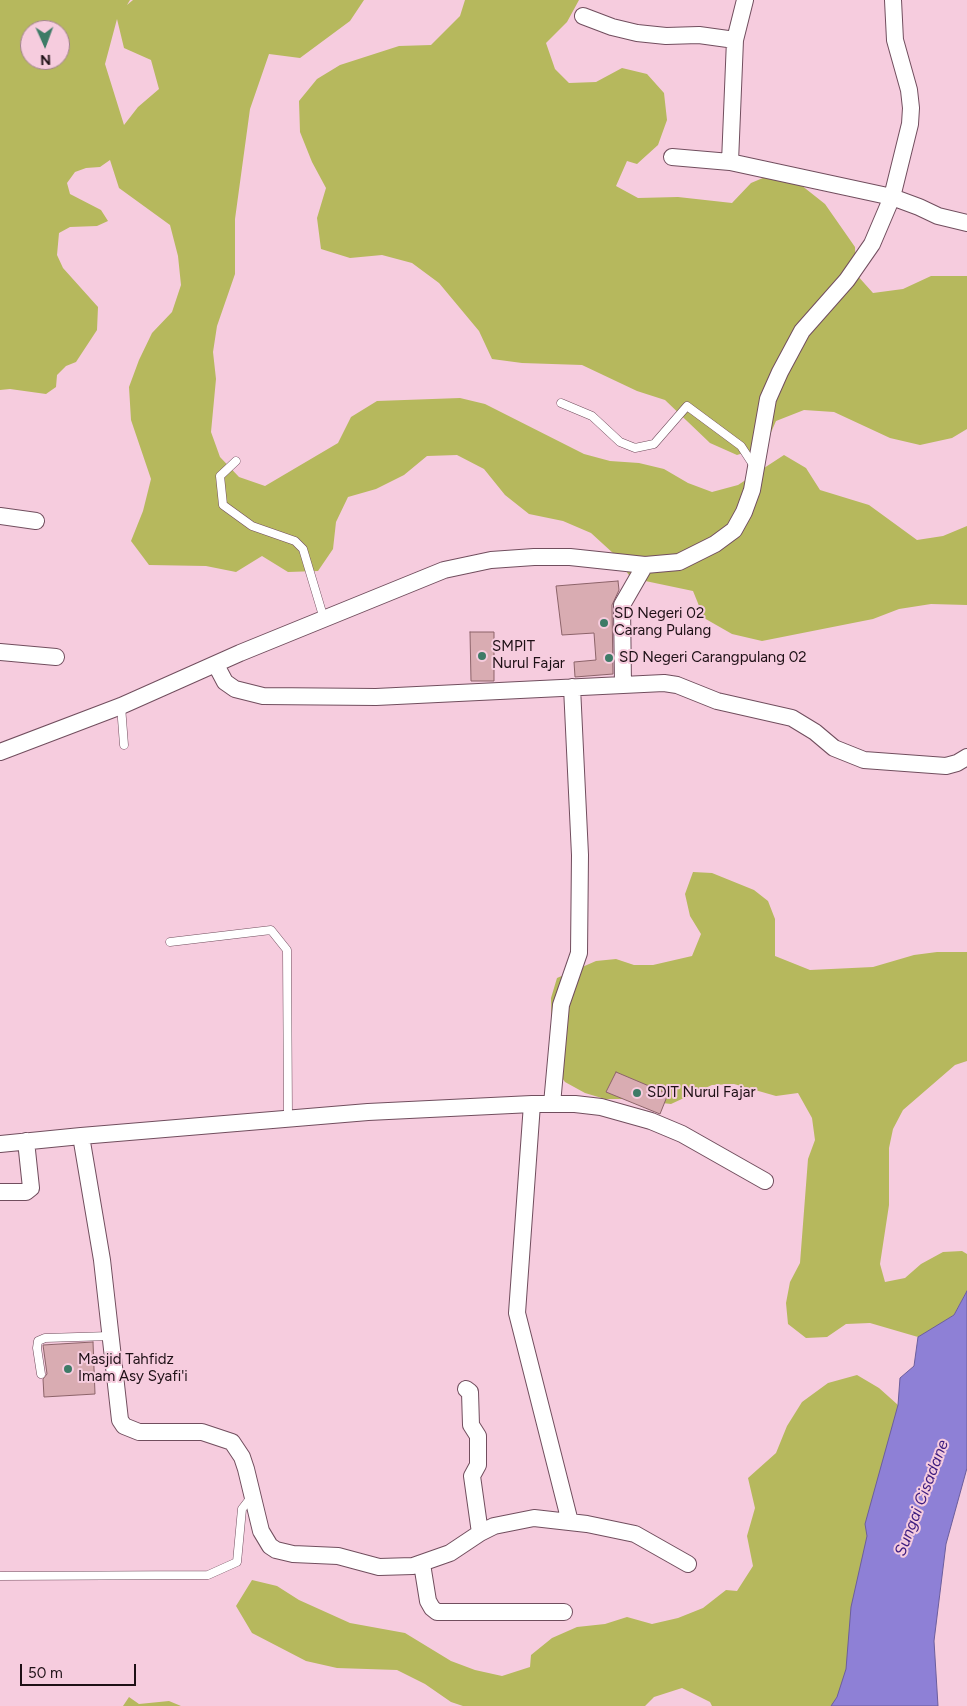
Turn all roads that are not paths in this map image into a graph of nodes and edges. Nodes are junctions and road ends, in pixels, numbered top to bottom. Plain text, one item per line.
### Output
1 (745, 0) edge
2 (893, 0) edge
3 (583, 16) dead end
4 (736, 40) junction
5 (672, 157) dead end
6 (730, 162) junction
7 (892, 197) junction
8 (967, 223) edge
9 (561, 403) dead end
10 (236, 461) dead end
11 (755, 467) junction
12 (0, 516) edge
13 (36, 521) dead end
14 (645, 565) junction
15 (324, 619) junction
16 (0, 652) edge
17 (56, 656) dead end
18 (216, 665) junction
19 (623, 685) junction
20 (572, 687) junction
21 (121, 706) junction
22 (124, 745) dead end
23 (0, 752) edge
24 (967, 757) edge
25 (170, 942) dead end
26 (532, 1104) junction
27 (552, 1104) junction
28 (288, 1118) junction
29 (81, 1136) junction
30 (26, 1141) junction
31 (0, 1144) edge
32 (765, 1181) dead end
33 (0, 1192) edge
34 (110, 1336) junction
35 (41, 1374) dead end
36 (466, 1389) dead end
37 (252, 1496) junction
38 (570, 1522) junction
39 (480, 1532) junction
40 (422, 1564) junction
41 (688, 1564) dead end
42 (0, 1576) edge
43 (564, 1612) dead end

1 - 4 street
2 - 7 street
3 - 4 street
4 - 6 street
5 - 6 street
6 - 7 street
7 - 8 street
7 - 11 street
9 - 11 lane
10 - 15 lane
11 - 14 street
12 - 13 street
14 - 15 street
14 - 19 street
15 - 18 street
16 - 17 street
18 - 20 street
18 - 21 street
19 - 20 street
19 - 24 street
20 - 27 street
21 - 22 lane
21 - 23 street
25 - 28 lane
26 - 27 street
26 - 28 street
26 - 38 street
27 - 32 street
28 - 29 street
29 - 30 street
29 - 34 street
30 - 31 street
30 - 33 street
34 - 35 lane
34 - 37 street
36 - 39 street
37 - 40 street
37 - 42 lane
38 - 39 street
38 - 41 street
39 - 40 street
40 - 43 street

